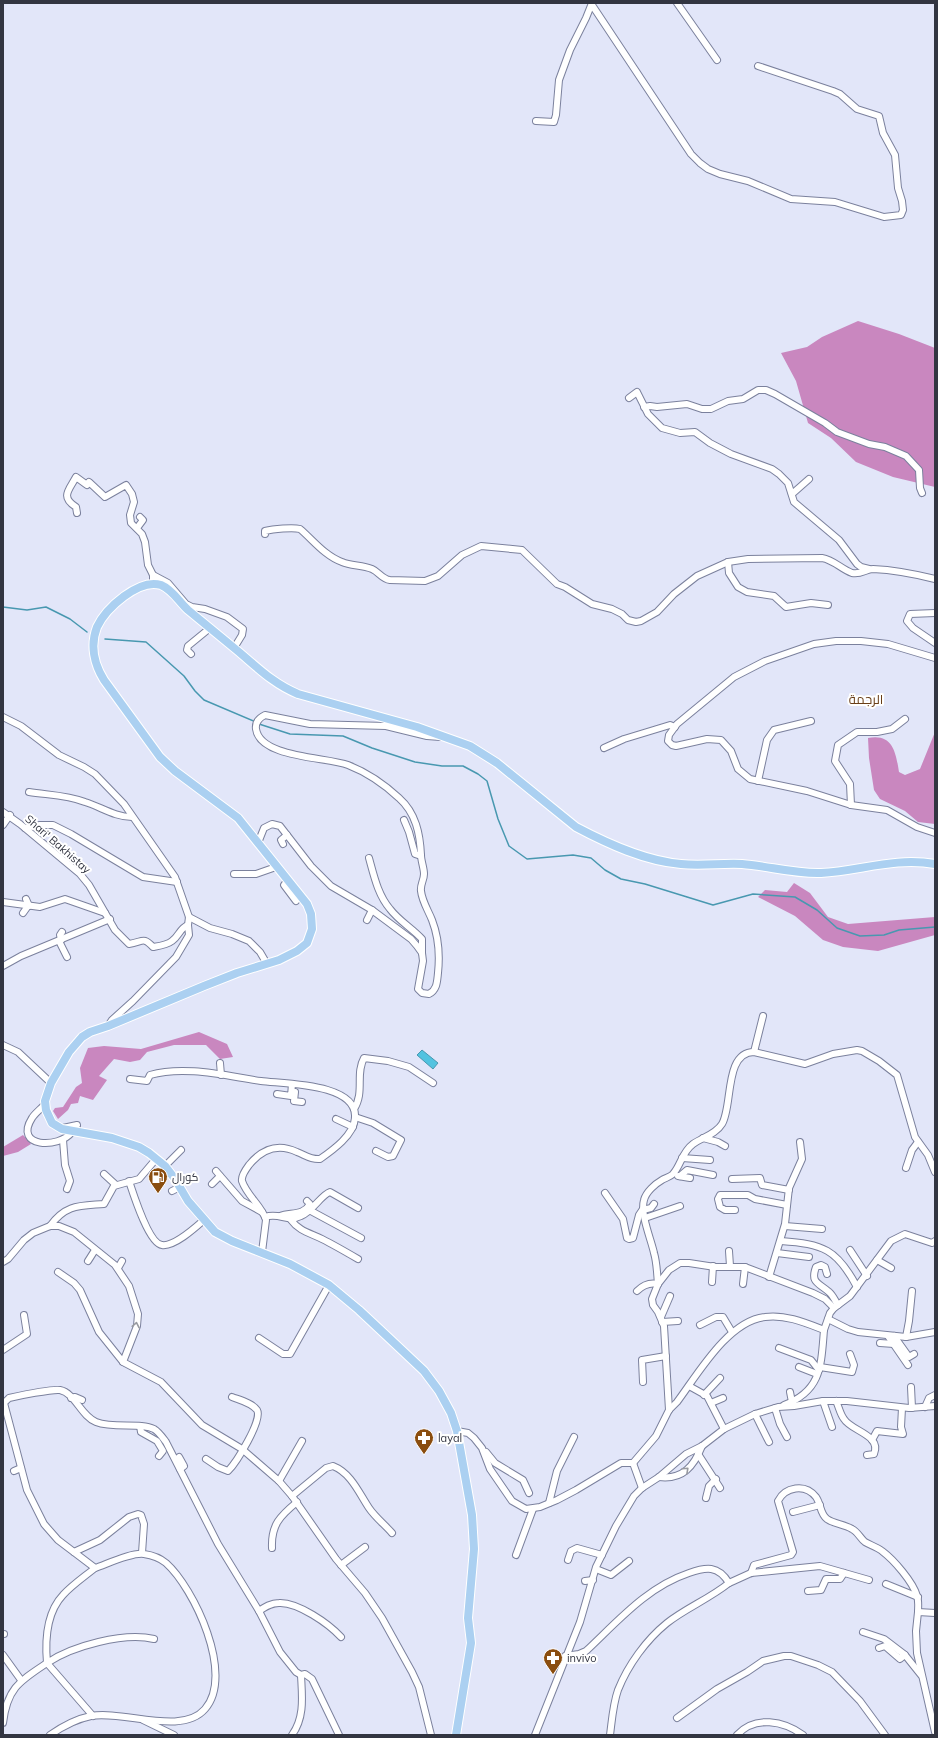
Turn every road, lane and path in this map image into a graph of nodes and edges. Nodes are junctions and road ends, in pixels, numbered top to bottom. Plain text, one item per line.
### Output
1 (677, 3) edge
2 (592, 4) edge
3 (717, 60) dead end
4 (758, 66) dead end
5 (536, 122) dead end
6 (629, 398) dead end
7 (644, 406) junction
8 (809, 479) dead end
9 (922, 493) dead end
10 (792, 494) junction
11 (77, 513) dead end
12 (140, 517) dead end
13 (137, 528) junction
14 (265, 534) dead end
15 (728, 562) junction
16 (869, 569) junction
17 (153, 579) junction
18 (935, 579) edge
19 (828, 605) dead end
20 (935, 613) edge
21 (210, 628) junction
22 (935, 643) edge
23 (234, 648) junction
24 (191, 654) dead end
25 (935, 658) edge
26 (3, 717) edge
27 (905, 719) dead end
28 (811, 721) dead end
29 (675, 727) junction
30 (445, 736) junction
31 (604, 748) dead end
32 (758, 781) junction
33 (29, 792) dead end
34 (851, 805) junction
35 (3, 812) edge
36 (10, 816) junction
37 (132, 817) junction
38 (404, 820) dead end
39 (3, 825) edge
40 (26, 828) junction
41 (935, 833) edge
42 (287, 834) junction
43 (258, 843) junction
44 (283, 844) dead end
45 (421, 856) junction
46 (369, 858) dead end
47 (935, 864) edge
48 (276, 867) junction
49 (234, 874) dead end
50 (288, 880) junction
51 (177, 882) junction
52 (26, 899) dead end
53 (296, 901) dead end
54 (4, 902) edge
55 (29, 906) junction
56 (3, 909) edge
57 (372, 910) junction
58 (23, 914) dead end
59 (108, 916) junction
60 (189, 916) junction
61 (367, 920) dead end
62 (188, 926) junction
63 (62, 932) dead end
64 (60, 940) junction
65 (422, 953) junction
66 (67, 957) dead end
67 (267, 964) junction
68 (3, 966) edge
69 (763, 1016) dead end
70 (108, 1026) junction
71 (3, 1045) edge
72 (754, 1052) junction
73 (220, 1063) dead end
74 (221, 1075) junction
75 (130, 1079) dead end
76 (51, 1083) junction
77 (432, 1083) dead end
78 (294, 1084) junction
79 (277, 1094) dead end
80 (302, 1102) dead end
81 (45, 1104) junction
82 (354, 1109) junction
83 (355, 1117) junction
84 (336, 1119) dead end
85 (353, 1127) junction
86 (75, 1128) junction
87 (703, 1138) junction
88 (63, 1140) junction
89 (800, 1142) dead end
90 (918, 1142) junction
91 (725, 1146) dead end
92 (181, 1150) dead end
93 (376, 1151) dead end
94 (682, 1158) junction
95 (156, 1159) junction
96 (710, 1160) dead end
97 (906, 1168) dead end
98 (935, 1170) edge
99 (165, 1171) junction
100 (216, 1171) dead end
101 (104, 1174) dead end
102 (672, 1175) junction
103 (713, 1175) dead end
104 (220, 1176) junction
105 (680, 1176) junction
106 (690, 1178) dead end
107 (732, 1179) dead end
108 (129, 1181) junction
109 (212, 1184) dead end
110 (116, 1185) junction
111 (67, 1189) dead end
112 (789, 1190) junction
113 (605, 1193) dead end
114 (307, 1201) dead end
115 (654, 1204) dead end
116 (787, 1205) junction
117 (680, 1206) dead end
118 (358, 1208) dead end
119 (643, 1209) junction
120 (735, 1210) dead end
121 (312, 1211) junction
122 (264, 1214) junction
123 (280, 1216) junction
124 (645, 1218) junction
125 (204, 1220) junction
126 (291, 1220) junction
127 (50, 1226) junction
128 (784, 1226) junction
129 (822, 1229) dead end
130 (361, 1238) dead end
131 (781, 1241) junction
132 (935, 1241) edge
133 (95, 1250) junction
134 (850, 1250) dead end
135 (729, 1251) dead end
136 (262, 1252) junction
137 (777, 1253) junction
138 (809, 1257) dead end
139 (358, 1259) dead end
140 (877, 1260) junction
141 (88, 1261) dead end
142 (122, 1261) dead end
143 (3, 1262) edge
144 (713, 1266) junction
145 (730, 1266) junction
146 (745, 1267) junction
147 (118, 1268) junction
148 (891, 1268) dead end
149 (58, 1272) dead end
150 (827, 1274) dead end
151 (867, 1276) junction
152 (769, 1277) junction
153 (712, 1282) dead end
154 (658, 1284) junction
155 (743, 1284) dead end
156 (329, 1285) junction
157 (857, 1287) junction
158 (637, 1291) dead end
159 (912, 1291) dead end
160 (670, 1296) dead end
161 (836, 1306) junction
162 (24, 1315) dead end
163 (828, 1319) junction
164 (661, 1320) junction
165 (678, 1321) dead end
166 (700, 1325) dead end
167 (824, 1330) junction
168 (732, 1332) junction
169 (935, 1332) edge
170 (891, 1336) junction
171 (906, 1337) junction
172 (259, 1338) dead end
173 (880, 1343) dead end
174 (894, 1344) junction
175 (779, 1348) dead end
176 (3, 1350) edge
177 (850, 1354) dead end
178 (914, 1354) dead end
179 (666, 1356) junction
180 (123, 1362) junction
181 (908, 1365) dead end
182 (799, 1367) dead end
183 (819, 1371) junction
184 (720, 1378) dead end
185 (643, 1382) dead end
186 (689, 1386) junction
187 (911, 1387) dead end
188 (790, 1392) dead end
189 (704, 1395) junction
190 (935, 1395) edge
191 (232, 1397) dead end
192 (71, 1398) junction
193 (723, 1398) dead end
194 (4, 1399) edge
195 (82, 1400) dead end
196 (824, 1401) junction
197 (836, 1401) junction
198 (792, 1402) junction
199 (711, 1403) junction
200 (935, 1406) edge
201 (776, 1407) junction
202 (924, 1407) junction
203 (902, 1408) junction
204 (912, 1408) junction
205 (668, 1410) junction
206 (755, 1414) junction
207 (140, 1426) junction
208 (832, 1427) dead end
209 (724, 1429) junction
210 (457, 1432) junction
211 (574, 1437) dead end
212 (787, 1437) dead end
213 (872, 1440) junction
214 (302, 1441) dead end
215 (768, 1442) dead end
216 (702, 1446) junction
217 (482, 1448) junction
218 (242, 1449) junction
219 (698, 1454) junction
220 (867, 1455) dead end
221 (160, 1456) dead end
222 (179, 1456) dead end
223 (206, 1458) dead end
224 (633, 1463) junction
225 (21, 1468) junction
226 (180, 1469) junction
227 (14, 1471) dead end
228 (659, 1476) junction
229 (716, 1479) junction
230 (279, 1481) junction
231 (642, 1488) junction
232 (720, 1488) dead end
233 (529, 1493) dead end
234 (292, 1496) junction
235 (706, 1498) dead end
236 (297, 1502) junction
237 (549, 1503) junction
238 (820, 1505) junction
239 (533, 1509) junction
240 (793, 1512) dead end
241 (392, 1533) dead end
242 (365, 1547) dead end
243 (272, 1548) dead end
244 (74, 1552) junction
245 (142, 1553) junction
246 (516, 1555) dead end
247 (602, 1555) junction
248 (568, 1560) dead end
249 (629, 1562) dead end
250 (341, 1565) junction
251 (95, 1568) junction
252 (596, 1569) junction
253 (750, 1573) junction
254 (844, 1573) junction
255 (593, 1580) junction
256 (869, 1580) dead end
257 (585, 1581) dead end
258 (728, 1583) junction
259 (886, 1584) dead end
260 (808, 1591) dead end
261 (918, 1597) junction
262 (259, 1611) junction
263 (918, 1612) junction
264 (935, 1613) edge
265 (863, 1632) dead end
266 (341, 1637) dead end
267 (154, 1639) dead end
268 (879, 1648) dead end
269 (3, 1655) edge
270 (905, 1655) junction
271 (565, 1656) junction
272 (47, 1663) junction
273 (301, 1675) junction
274 (923, 1678) junction
275 (21, 1680) junction
276 (93, 1716) junction
277 (677, 1718) dead end
278 (140, 1719) junction
279 (934, 1719) edge
280 (3, 1723) edge
281 (935, 1732) edge
282 (50, 1735) edge
283 (174, 1735) edge
284 (292, 1735) edge
285 (339, 1735) edge
286 (431, 1735) edge
287 (456, 1735) edge
288 (535, 1735) edge
289 (610, 1735) edge
290 (737, 1735) edge
291 (803, 1735) edge
292 (885, 1735) edge

1 - 3 street
2 - 4 street
2 - 5 street
6 - 7 street
7 - 9 street
7 - 10 street
8 - 10 street
10 - 16 street
11 - 13 street
12 - 13 street
13 - 17 street
14 - 15 street
15 - 16 street
15 - 19 street
16 - 18 street
17 - 21 main road
17 - 23 street
17 - 43 main road
20 - 22 street
21 - 23 main road
21 - 24 street
23 - 30 main road
25 - 29 street
26 - 37 street
27 - 34 street
28 - 32 street
29 - 31 street
29 - 32 street
30 - 45 street
30 - 47 main road
32 - 34 street
33 - 37 street
34 - 41 street
35 - 36 street, Shari' Bakhistay
36 - 39 street
36 - 40 street, Shari' Bakhistay
37 - 51 street
38 - 45 street
40 - 51 street
40 - 59 street, Shari' Bakhistay
42 - 43 street
42 - 44 street
42 - 57 street
43 - 48 main road
45 - 65 street
46 - 65 street
48 - 49 street
48 - 50 main road
50 - 53 street
50 - 67 main road
51 - 60 street
52 - 55 street
54 - 55 street
54 - 56 street
55 - 58 street
55 - 59 street
57 - 61 street
57 - 65 street
59 - 62 street, Shari' Bakhistay
59 - 64 street
60 - 62 street
60 - 67 street
62 - 70 street
63 - 64 street
64 - 66 street
64 - 68 street
67 - 70 main road
69 - 72 street
70 - 76 main road
71 - 76 street
72 - 87 street
72 - 90 street
73 - 74 street
74 - 75 street
74 - 78 street
76 - 81 main road
77 - 82 street
78 - 79 street
78 - 80 street
78 - 82 street
81 - 86 main road
81 - 88 street
82 - 83 street
83 - 85 street
83 - 93 street
84 - 85 street
85 - 122 street
86 - 88 street
86 - 95 main road
87 - 91 street
87 - 94 street
88 - 111 street
89 - 112 street
90 - 97 street
90 - 98 street
92 - 99 street
94 - 96 street
94 - 102 street
95 - 99 main road
95 - 108 street
99 - 125 main road
100 - 104 street
101 - 110 street
102 - 105 street
102 - 119 street
103 - 105 street
104 - 109 street
104 - 122 street
105 - 106 street
107 - 112 street
108 - 110 street
108 - 125 street
110 - 127 street
112 - 116 street
113 - 119 street
114 - 123 street
115 - 119 street
116 - 120 street
116 - 128 street
117 - 124 street
118 - 121 street
119 - 124 street
121 - 126 street
121 - 130 street
122 - 123 street
122 - 136 street
123 - 126 street
124 - 154 street
125 - 136 main road
126 - 139 street
127 - 133 street
127 - 143 street
128 - 129 street
128 - 131 street
131 - 137 street
131 - 157 street
132 - 140 street
133 - 141 street
133 - 147 street
134 - 151 street
135 - 145 street
136 - 156 main road
137 - 138 street
137 - 152 street
140 - 148 street
140 - 151 street
142 - 147 street
144 - 145 street
144 - 153 street
144 - 154 street
145 - 146 street
146 - 152 street
146 - 155 street
180 -> 147 street
149 - 180 street
150 - 161 street
151 - 157 street
152 - 161 street
154 - 158 street
154 - 164 street
156 - 172 street
156 - 210 main road
157 - 161 street
159 - 171 street
160 - 164 street
161 - 163 street
162 - 176 street
163 - 167 street
163 - 170 street
164 - 165 street
164 - 179 street
166 - 168 street
167 - 168 street
167 - 183 street
168 - 186 street
169 - 171 street
170 - 171 street
170 - 174 street
170 - 178 street
173 - 174 street
174 - 181 street
175 - 183 street
177 - 183 street
179 - 185 street
179 - 205 street
180 - 218 street
182 - 183 street
183 - 198 street
184 - 189 street
186 - 189 street
186 - 205 street
187 - 204 street
188 - 198 street
189 - 199 street
190 - 202 street
191 - 218 street
192 - 194 street
192 - 195 street
192 - 207 street
193 - 199 street
194 - 225 street
196 - 197 street
196 - 201 street
196 - 208 street
197 - 203 street
197 - 213 street
198 - 201 street
199 - 209 street
200 - 202 street
201 - 206 street
201 - 212 street
202 - 204 street
203 - 204 street
203 - 213 street
205 - 224 street
206 - 209 street
206 - 215 street
207 - 221 street
207 - 226 street
209 - 216 street
210 - 217 street
210 - 287 main road
211 - 237 street
213 - 220 street
214 - 230 street
216 - 219 street
216 - 228 street
217 - 233 street
217 - 239 street
218 - 223 street
218 - 230 street
228 -> 219 street
219 - 229 street
222 - 226 street
224 - 231 street
224 - 237 street
225 - 227 street
225 - 244 street
226 - 262 street
228 - 231 street
229 - 232 street
229 - 235 street
230 - 234 street
231 - 247 street
234 - 236 street
234 - 241 street
236 - 243 street
236 - 250 street
237 - 239 street
238 - 240 street
238 - 253 street
238 - 261 street
239 - 246 street
242 - 250 street
244 - 245 street
244 - 251 street
245 - 251 street
245 - 278 street
247 - 248 street
247 - 252 street
249 - 252 street
250 - 286 street
251 - 272 street
252 - 255 street
253 - 254 street
253 - 258 street
254 - 256 street
254 - 260 street
255 - 257 street
255 - 271 street
258 - 271 street
258 - 289 street
259 - 261 street
261 - 263 street
262 - 266 street
262 - 273 street
263 - 264 street
263 - 274 street
265 - 270 street
267 - 272 street
268 - 270 street
269 - 275 street
270 - 274 street
271 - 288 street
272 - 275 street
272 - 276 street
273 - 284 street
273 - 285 street
274 - 279 street
275 - 280 street
276 - 278 street
276 - 282 street
277 - 292 street
278 - 283 street
279 - 281 street
290 - 291 street

